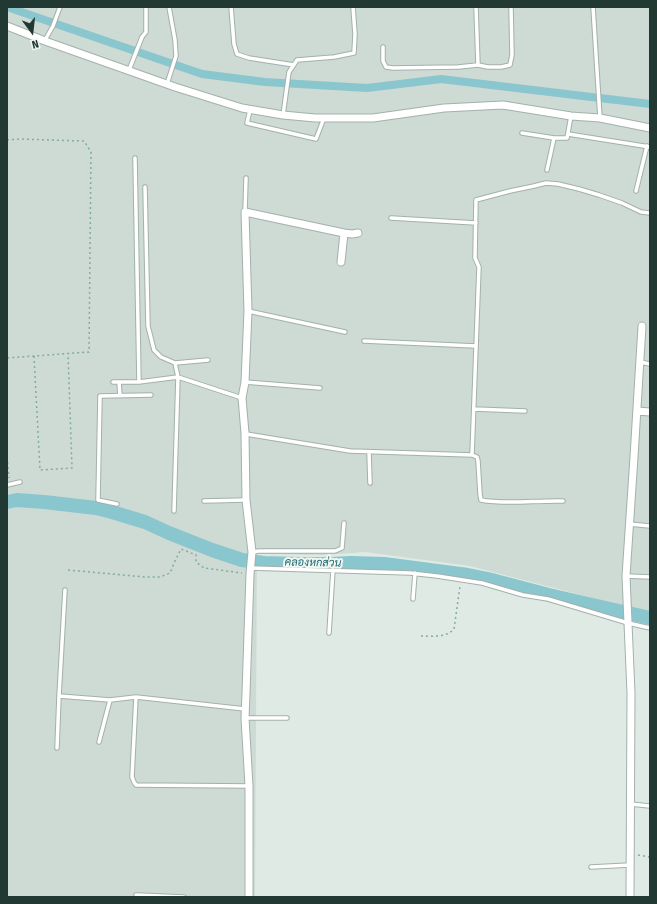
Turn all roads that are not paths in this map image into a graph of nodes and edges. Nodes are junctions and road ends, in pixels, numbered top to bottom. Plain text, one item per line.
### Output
1 (60, 7) edge
2 (146, 7) edge
3 (169, 7) edge
4 (231, 7) edge
5 (353, 7) edge
6 (476, 7) edge
7 (511, 7) edge
8 (593, 7) edge
9 (7, 26) edge
10 (45, 40) junction
11 (383, 47) dead end
12 (478, 64) junction
13 (294, 65) junction
14 (129, 70) junction
15 (167, 84) junction
16 (250, 109) junction
17 (283, 115) junction
18 (571, 116) junction
19 (324, 118) junction
20 (600, 118) junction
21 (650, 128) edge
22 (522, 133) dead end
23 (568, 134) junction
24 (554, 138) junction
25 (648, 146) edge
26 (135, 158) dead end
27 (547, 170) dead end
28 (246, 178) dead end
29 (146, 187) dead end
30 (636, 191) dead end
31 (245, 212) junction
32 (650, 213) edge
33 (391, 218) dead end
34 (476, 223) junction
35 (344, 233) junction
36 (358, 233) dead end
37 (341, 262) dead end
38 (248, 311) junction
39 (642, 326) dead end
40 (345, 332) dead end
41 (364, 341) dead end
42 (476, 346) junction
43 (208, 360) dead end
44 (640, 362) junction
45 (175, 364) junction
46 (650, 364) edge
47 (178, 377) junction
48 (113, 382) dead end
49 (119, 382) junction
50 (139, 382) junction
51 (245, 382) junction
52 (320, 388) dead end
53 (151, 395) dead end
54 (120, 396) junction
55 (242, 398) junction
56 (474, 409) junction
57 (525, 411) dead end
58 (637, 411) junction
59 (650, 412) edge
60 (244, 433) junction
61 (369, 452) junction
62 (472, 455) junction
63 (20, 482) dead end
64 (370, 483) dead end
65 (8, 485) edge
66 (246, 500) junction
67 (204, 501) dead end
68 (563, 501) dead end
69 (117, 504) dead end
70 (174, 511) dead end
71 (344, 523) dead end
72 (630, 524) junction
73 (650, 526) edge
74 (252, 552) junction
75 (250, 569) junction
76 (333, 570) junction
77 (414, 573) junction
78 (626, 576) junction
79 (650, 577) edge
80 (65, 590) dead end
81 (413, 599) dead end
82 (628, 623) junction
83 (650, 628) edge
84 (329, 634) dead end
85 (60, 696) junction
86 (136, 697) junction
87 (110, 700) junction
88 (246, 709) junction
89 (246, 718) junction
90 (287, 718) dead end
91 (99, 742) dead end
92 (57, 748) dead end
93 (249, 786) junction
94 (630, 804) junction
95 (650, 806) edge
96 (630, 865) junction
97 (591, 867) dead end
98 (136, 895) dead end
99 (184, 897) edge
100 (249, 897) edge
101 (630, 897) edge

1 - 10 lane
2 - 14 lane
3 - 15 lane
4 - 13 lane
5 - 13 lane
6 - 12 lane
7 - 12 lane
8 - 20 lane
9 - 10 street
10 - 14 street
11 - 12 lane
13 - 17 lane
14 - 15 street
15 - 16 street
16 - 17 street
16 - 19 lane
17 - 19 street
18 - 19 street
18 - 20 street
18 - 23 lane
20 - 21 street
22 - 24 lane
23 - 24 lane
23 - 25 lane
24 - 27 lane
25 - 30 lane
26 - 50 lane
28 - 31 lane
29 - 45 lane
31 - 35 street
31 - 38 street
32 - 34 lane
33 - 34 lane
34 - 42 lane
35 - 36 street
35 - 37 street
38 - 40 lane
38 - 51 street
39 - 44 street
41 - 42 lane
42 - 56 lane
43 - 45 lane
44 - 46 lane
44 - 58 street
45 - 47 lane
47 - 50 lane
47 - 55 lane
47 - 70 lane
48 - 49 lane
49 - 50 lane
49 - 54 lane
51 - 52 lane
51 - 55 street
53 - 54 lane
54 - 69 lane
55 - 60 street
56 - 57 lane
56 - 62 lane
58 - 59 street
58 - 72 street
60 - 61 lane
60 - 66 street
61 - 62 lane
61 - 64 lane
62 - 68 lane
63 - 65 lane
66 - 67 lane
66 - 74 street
71 - 74 lane
72 - 73 lane
72 - 78 street
74 - 75 street
75 - 76 lane
75 - 88 street
76 - 77 lane
76 - 84 lane
77 - 81 lane
77 - 82 lane
78 - 79 lane
78 - 82 street
80 - 85 lane
82 - 83 lane
82 - 94 street
85 - 87 lane
85 - 92 lane
86 - 87 lane
86 - 88 lane
86 - 93 lane
87 - 91 lane
88 - 89 street
89 - 90 lane
89 - 93 street
93 - 100 street
94 - 95 lane
94 - 96 street
96 - 97 lane
96 - 101 street
98 - 99 lane

